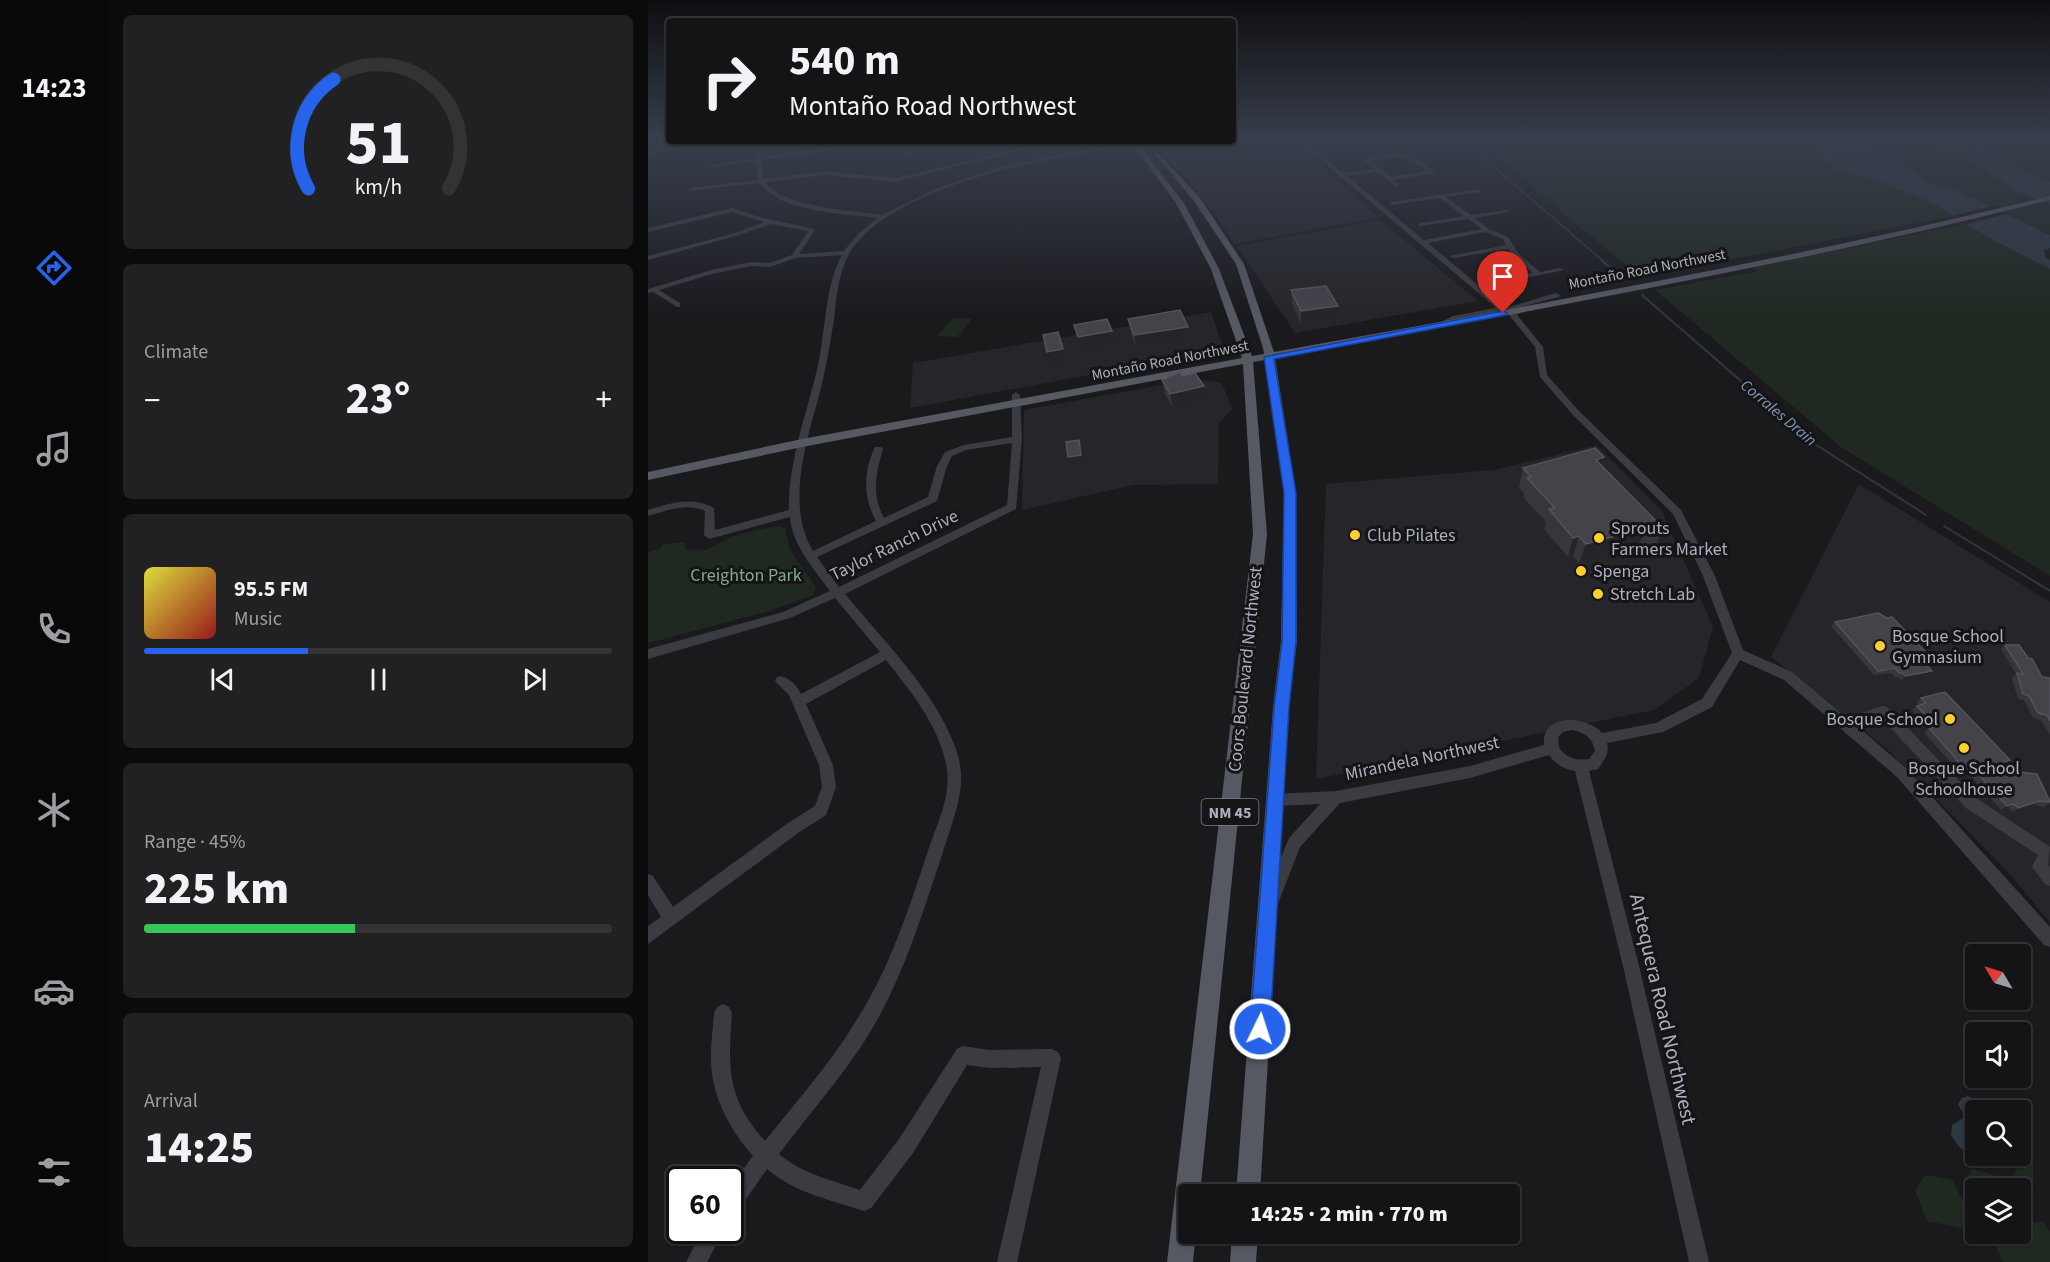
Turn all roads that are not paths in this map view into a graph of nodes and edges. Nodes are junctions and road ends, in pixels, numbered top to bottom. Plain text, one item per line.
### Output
1 (784, 198) edge
2 (920, 198) edge
3 (1177, 198) edge
4 (1195, 198) edge
5 (1369, 198) edge
6 (1428, 198) edge
7 (1444, 198) edge
8 (2029, 198) edge
9 (2050, 198) edge
10 (1392, 203) dead end
11 (1506, 212) dead end
12 (882, 217) junction
13 (1469, 217) junction
14 (771, 222) junction
15 (1421, 225) dead end
16 (648, 230) edge
17 (1487, 230) junction
18 (1422, 242) junction
19 (1509, 247) junction
20 (847, 253) junction
21 (794, 256) junction
22 (1453, 256) dead end
23 (648, 258) edge
24 (1744, 262) junction
25 (1560, 270) dead end
26 (1538, 274) junction
27 (1496, 282) dead end
28 (650, 290) edge
29 (677, 305) dead end
30 (1501, 310) junction
31 (1520, 310) junction
32 (1538, 350) junction
33 (1269, 352) junction
34 (1246, 357) junction
35 (1016, 399) junction
36 (803, 438) junction
37 (1017, 439) junction
38 (878, 449) dead end
39 (648, 465) edge
40 (648, 476) edge
41 (794, 512) junction
42 (648, 513) edge
43 (882, 523) junction
44 (811, 556) junction
45 (837, 594) junction
46 (1738, 653) junction
47 (648, 654) edge
48 (887, 654) junction
49 (781, 681) dead end
50 (797, 702) junction
51 (1845, 724) junction
52 (1599, 739) junction
53 (1551, 748) junction
54 (1581, 767) junction
55 (1336, 797) junction
56 (1275, 800) junction
57 (2048, 854) edge
58 (2050, 879) edge
59 (648, 881) edge
60 (1268, 912) junction
61 (670, 918) junction
62 (648, 936) edge
63 (2050, 939) edge
64 (723, 1013) dead end
65 (765, 1153) junction
66 (744, 1184) edge
67 (1249, 1184) edge
68 (706, 1244) edge
69 (1244, 1244) edge
70 (696, 1262) edge
71 (1007, 1262) edge
72 (1180, 1262) edge
73 (1243, 1262) edge
74 (1699, 1262) edge

1 - 12 street
2 - 12 street
3 - 34 main road, Coors Boulevard Northwest / NM 45
4 - 33 main road, Coors Boulevard Northwest / NM 45
5 - 18 street
6 - 10 street
7 - 13 street
8 - 24 main road, Montaño Road Northwest
9 - 24 main road, Montaño Road Northwest
11 - 13 street
12 - 20 street
13 - 15 street
13 - 17 street
14 - 16 street
14 - 21 street
14 - 23 street
17 - 18 street
17 - 19 street
18 - 30 street
19 - 22 street
19 - 26 street
20 - 21 street
20 - 36 street
21 - 28 street
24 - 30 main road, Montaño Road Northwest
24 - 31 main road, Montaño Road Northwest
25 - 26 street
26 - 27 street
28 - 29 street
30 - 31 main road, Montaño Road Northwest
30 - 32 street
30 - 33 main road, Montaño Road Northwest
30 - 33 main road, Montaño Road Northwest
31 - 32 street
32 - 46 street
33 - 34 main road, Montaño Road Northwest
33 - 56 main road, Coors Boulevard Northwest / NM 45
34 - 35 main road, Montaño Road Northwest
34 - 72 main road, Coors Boulevard Northwest / NM 45
35 - 36 main road, Montaño Road Northwest
35 - 37 street, Taylor Ranch Drive
36 - 39 main road, Montaño Road Northwest
36 - 40 main road, Montaño Road Northwest
36 - 41 street
37 - 43 street
37 - 45 street, Taylor Ranch Drive
38 - 43 street
41 - 42 street
41 - 44 street
43 - 44 street
44 - 45 street
45 - 47 street, Taylor Ranch Drive
45 - 48 street
46 - 51 street
46 - 52 street
48 - 50 street
48 - 65 street
49 - 50 street
50 - 61 street
51 - 57 street
51 - 63 street
52 - 53 street
52 - 54 street
53 - 54 street
53 - 55 street, Mirandela Northwest
54 - 74 street, Antequera Road Northwest
55 - 56 street, Mirandela Northwest
55 - 60 street, Mirandela Northwest
56 - 60 main road, Coors Boulevard Northwest / NM 45
57 - 58 street
59 - 61 street
60 - 67 main road, Coors Boulevard Northwest / NM 45
61 - 62 street
64 - 65 street
65 - 66 street
65 - 71 street
68 - 70 street
69 - 73 main road

